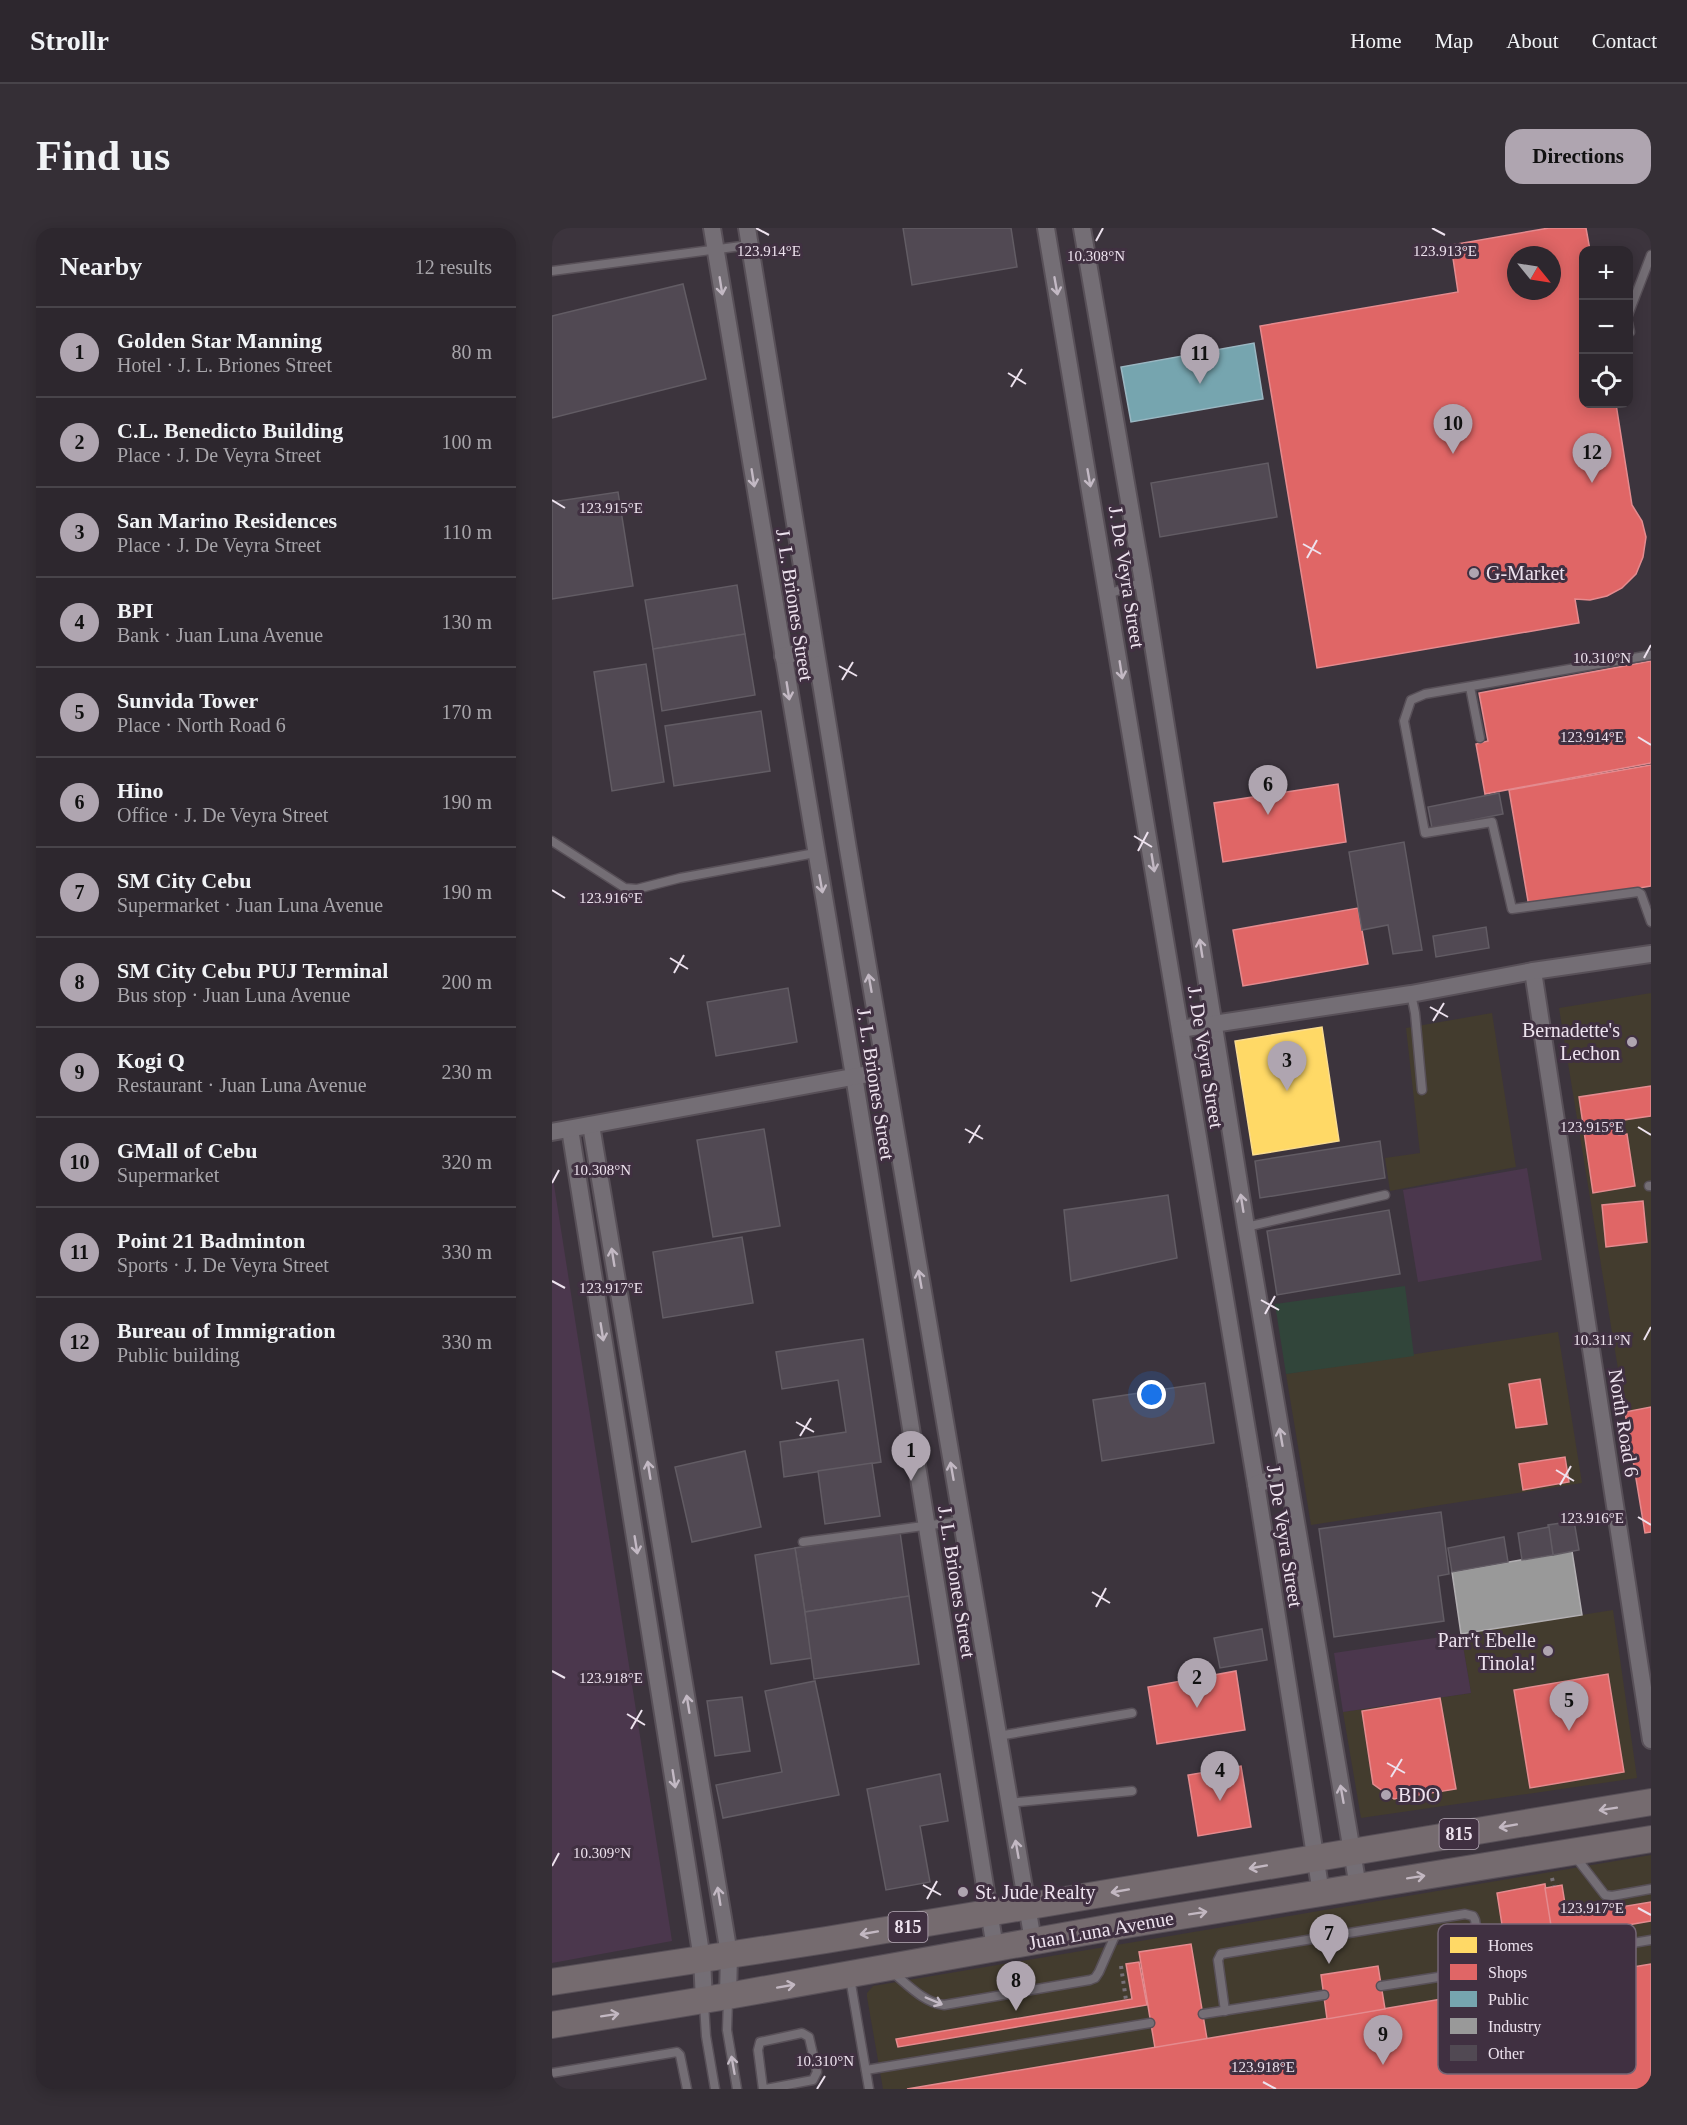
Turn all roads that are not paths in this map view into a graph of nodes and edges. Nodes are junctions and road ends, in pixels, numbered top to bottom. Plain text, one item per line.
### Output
1 (712, 228) edge
2 (1047, 228) edge
3 (1082, 228) edge
4 (748, 236) edge
5 (715, 250) junction
6 (1651, 255) edge
7 (552, 271) edge
8 (1633, 304) edge
9 (1143, 582) junction
10 (1108, 594) junction
11 (815, 649) junction
12 (1651, 655) edge
13 (783, 656) junction
14 (1470, 687) junction
15 (1480, 738) dead end
16 (552, 841) edge
17 (815, 853) junction
18 (1651, 922) edge
19 (1651, 954) edge
20 (1533, 971) junction
21 (1411, 994) junction
22 (1213, 1023) junction
23 (1180, 1029) junction
24 (885, 1071) junction
25 (854, 1076) junction
26 (1422, 1090) dead end
27 (591, 1125) junction
28 (570, 1129) junction
29 (552, 1132) edge
30 (1385, 1195) dead end
31 (1246, 1227) junction
32 (1288, 1475) junction
33 (1256, 1484) junction
34 (654, 1498) junction
35 (629, 1503) junction
36 (961, 1521) junction
37 (926, 1524) junction
38 (803, 1542) dead end
39 (1132, 1713) dead end
40 (998, 1736) junction
41 (1651, 1740) edge
42 (1132, 1791) dead end
43 (1651, 1802) edge
44 (1009, 1803) junction
45 (1651, 1839) edge
46 (1352, 1852) junction
47 (1572, 1852) junction
48 (1315, 1858) junction
49 (1358, 1887) junction
50 (1651, 1889) edge
51 (1321, 1893) junction
52 (1027, 1907) junction
53 (989, 1913) junction
54 (1476, 1924) edge
55 (1119, 1926) junction
56 (1651, 1940) edge
57 (1033, 1941) junction
58 (1636, 1943) edge
59 (995, 1948) junction
60 (729, 1954) junction
61 (702, 1959) junction
62 (886, 1967) junction
63 (850, 1974) junction
64 (1438, 1977) edge
65 (552, 1982) edge
66 (1381, 1986) dead end
67 (1324, 1995) dead end
68 (716, 1998) junction
69 (1226, 2011) junction
70 (1203, 2014) dead end
71 (1150, 2023) dead end
72 (552, 2025) edge
73 (866, 2070) junction
74 (552, 2073) edge
75 (687, 2089) edge
76 (714, 2089) edge
77 (737, 2089) edge
78 (765, 2089) edge
79 (869, 2089) edge

1 - 5 street, J. L. Briones Street
2 -> 10 street, J. De Veyra Street
3 - 9 street, J. De Veyra Street
4 - 5 lane
4 - 11 street, J. L. Briones Street
5 - 7 lane
5 -> 13 street, J. L. Briones Street
6 - 8 lane
9 - 10 lane
22 -> 9 street, J. De Veyra Street
10 -> 23 street, J. De Veyra Street
11 - 13 street
24 -> 11 street, J. L. Briones Street
12 - 14 lane
13 -> 17 street, J. L. Briones Street
14 - 15 lane
14 - 18 lane
16 - 17 lane
17 -> 25 street, J. L. Briones Street
19 - 20 street
20 - 21 street
20 - 41 street, North Road 6
21 - 22 street
21 - 26 lane
22 - 23 street
31 -> 22 street, J. De Veyra Street
23 - 33 street, J. De Veyra Street
24 - 25 street
36 -> 24 street, J. L. Briones Street
25 - 27 street
25 - 37 street, J. L. Briones Street
27 - 28 street
34 -> 27 street
28 - 29 street
28 -> 35 street
30 - 31 lane
32 -> 31 street, J. De Veyra Street
32 - 33 street
46 -> 32 street, J. De Veyra Street
33 - 48 street, J. De Veyra Street
34 - 35 street
60 -> 34 street
35 -> 61 street
36 - 37 lane
36 - 40 street, J. L. Briones Street
37 - 38 lane
37 - 53 street, J. L. Briones Street
39 - 40 lane
40 - 44 street, J. L. Briones Street
42 - 44 lane
43 -> 46 main road, Juan Luna Avenue / 815
52 -> 44 street, J. L. Briones Street
45 - 47 main road, Juan Luna Avenue / 815
46 - 48 main road, Juan Luna Avenue / 815
46 - 49 street, J. De Veyra Street
49 -> 47 main road, Juan Luna Avenue / 815
47 - 50 lane
48 - 51 street, J. De Veyra Street
48 -> 52 main road, Juan Luna Avenue / 815
49 - 51 main road, Juan Luna Avenue / 815
55 -> 51 main road, Juan Luna Avenue / 815
52 - 53 main road, Juan Luna Avenue / 815
52 - 57 street, J. L. Briones Street
53 - 59 street, J. L. Briones Street
53 -> 60 main road, Juan Luna Avenue / 815
54 - 69 lane
55 - 57 main road, Juan Luna Avenue / 815
62 -> 55 lane
56 - 58 lane
57 - 59 main road, Juan Luna Avenue / 815
59 - 62 main road, Juan Luna Avenue / 815
60 - 61 main road, Juan Luna Avenue / 815
60 - 68 street
61 - 65 main road, Juan Luna Avenue / 815
61 - 68 street
62 - 63 main road, Juan Luna Avenue / 815
68 -> 63 main road, Juan Luna Avenue / 815
63 - 73 lane
64 - 66 lane
67 - 69 lane
72 -> 68 main road, Juan Luna Avenue / 815
68 - 76 lane
77 -> 68 lane
69 - 70 lane
71 - 73 lane
73 - 79 lane
74 - 75 lane
78 - 78 lane

